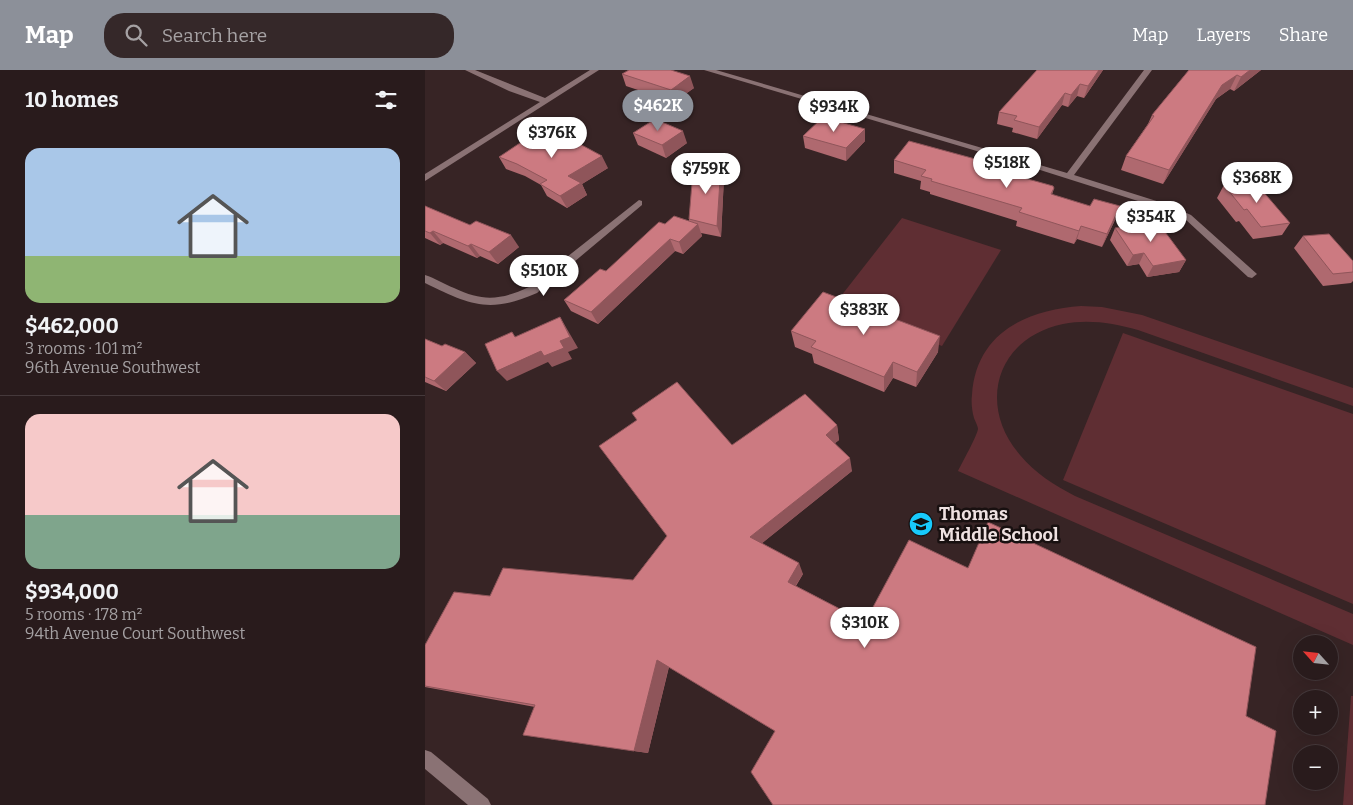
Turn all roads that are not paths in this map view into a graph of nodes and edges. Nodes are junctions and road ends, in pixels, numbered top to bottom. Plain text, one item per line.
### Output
1 (469, 70) edge
2 (595, 70) edge
3 (708, 70) edge
4 (740, 70) edge
5 (1148, 70) edge
6 (732, 76) junction
7 (546, 101) junction
8 (1069, 176) junction
9 (425, 178) edge
10 (639, 203) dead end
11 (1252, 274) dead end
12 (425, 279) edge
13 (425, 758) edge
14 (482, 805) edge

1 - 7 street
2 - 7 street
3 - 6 street
4 - 6 street
5 - 8 street
6 - 8 street
7 - 9 street
8 - 11 street
10 - 12 street
13 - 14 street

